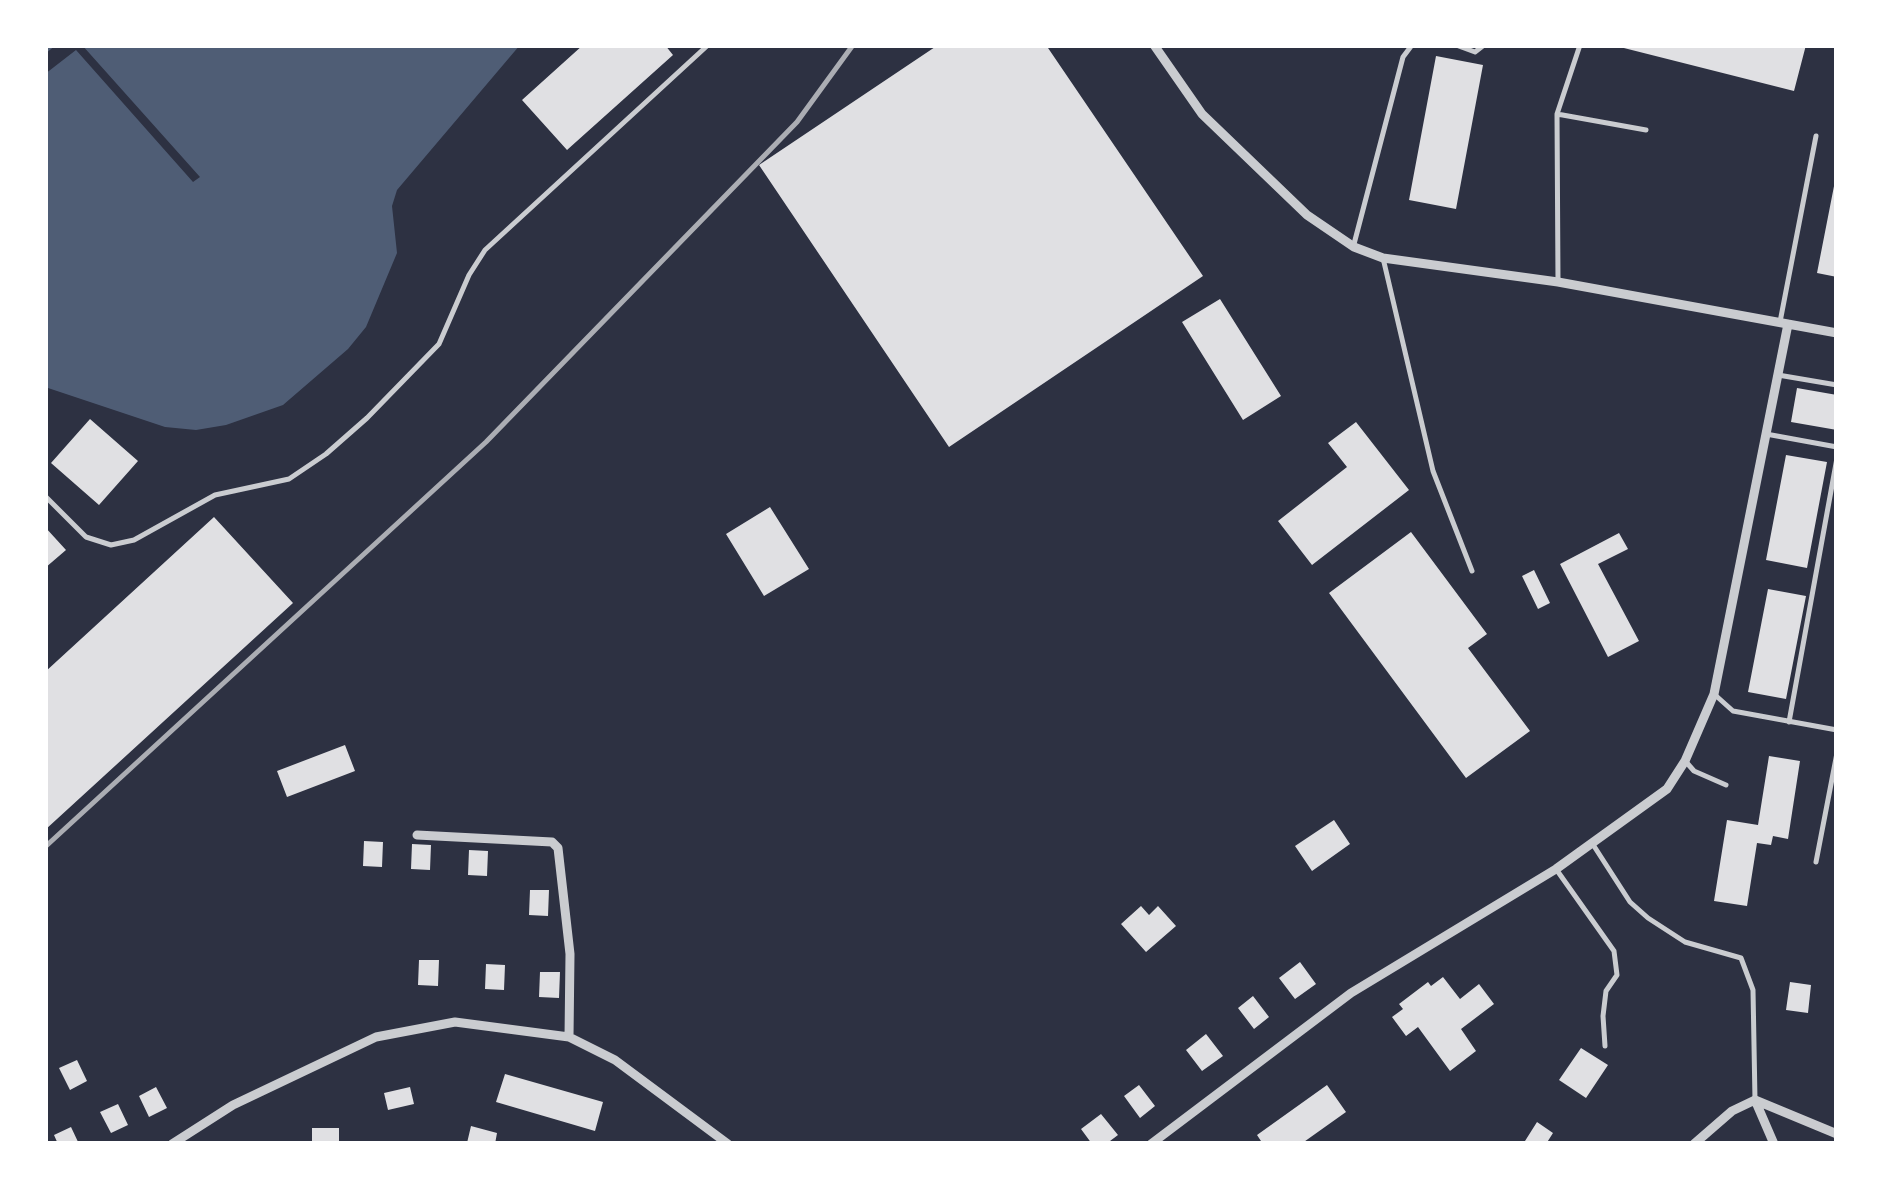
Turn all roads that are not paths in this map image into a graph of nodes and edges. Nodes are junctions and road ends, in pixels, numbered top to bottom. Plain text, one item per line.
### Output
1 (708, 45) edge
2 (1154, 45) edge
3 (1412, 45) edge
4 (1456, 45) edge
5 (1484, 45) edge
6 (1580, 45) edge
7 (1557, 114) junction
8 (1646, 130) dead end
9 (1816, 136) dead end
10 (1354, 247) junction
11 (1382, 258) junction
12 (1558, 282) junction
13 (1784, 323) junction
14 (1837, 333) edge
15 (1778, 374) junction
16 (1837, 385) edge
17 (1766, 434) junction
18 (1837, 447) edge
19 (1837, 458) edge
20 (45, 496) edge
21 (1472, 571) dead end
22 (1714, 694) junction
23 (1788, 722) junction
24 (1837, 730) edge
25 (1837, 754) edge
26 (1684, 761) junction
27 (1726, 786) dead end
28 (417, 835) dead end
29 (1592, 843) junction
30 (1816, 862) dead end
31 (1556, 869) junction
32 (569, 1038) junction
33 (1605, 1046) dead end
34 (1756, 1100) junction
35 (1837, 1134) edge
36 (172, 1144) edge
37 (728, 1144) edge
38 (1151, 1144) edge
39 (1694, 1144) edge
40 (1774, 1144) edge

1 - 20 lane
2 - 10 street
3 - 10 lane
4 - 5 lane
6 - 7 lane
7 - 8 lane
7 - 12 lane
9 - 13 lane
10 - 11 street
11 - 12 street
11 - 21 lane
12 - 13 street
13 - 14 street
13 - 15 street
15 - 16 lane
15 - 17 street
17 - 18 lane
17 - 22 street
19 - 23 lane
22 - 23 lane
22 - 26 street
23 - 24 lane
25 - 30 lane
26 - 27 lane
26 - 29 street
28 - 32 street
29 - 31 street
29 - 34 lane
31 - 33 lane
31 - 38 street
32 - 36 street
32 - 37 street
34 - 35 street
34 - 39 street
34 - 40 street

